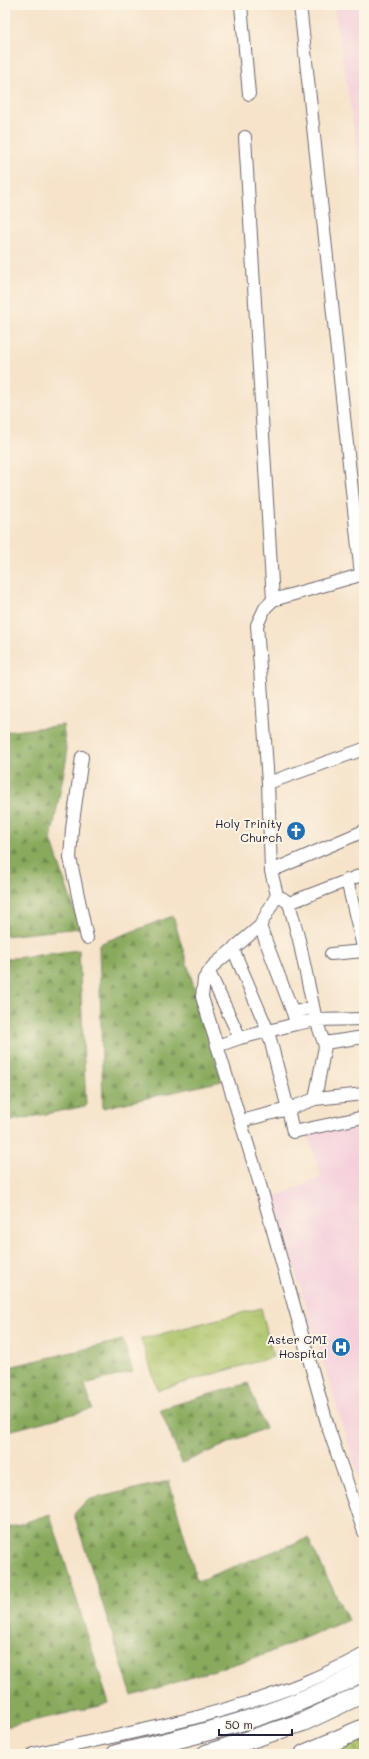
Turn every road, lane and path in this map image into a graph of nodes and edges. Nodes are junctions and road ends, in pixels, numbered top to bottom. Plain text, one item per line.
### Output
1 (241, 5) edge
2 (300, 5) edge
3 (249, 94) dead end
4 (244, 138) dead end
5 (362, 574) edge
6 (273, 600) junction
7 (364, 749) edge
8 (82, 757) dead end
9 (268, 784) junction
10 (364, 831) edge
11 (271, 871) junction
12 (364, 874) edge
13 (347, 880) junction
14 (277, 895) junction
15 (288, 903) junction
16 (260, 926) junction
17 (88, 938) dead end
18 (233, 948) junction
19 (364, 951) edge
20 (331, 954) dead end
21 (209, 972) junction
22 (313, 1007) junction
23 (295, 1019) junction
24 (364, 1019) edge
25 (316, 1020) junction
26 (268, 1031) junction
27 (364, 1037) edge
28 (240, 1038) junction
29 (324, 1043) junction
30 (217, 1046) junction
31 (364, 1094) edge
32 (315, 1099) junction
33 (288, 1109) junction
34 (364, 1117) edge
35 (241, 1121) junction
36 (364, 1532) edge
37 (364, 1654) edge
38 (363, 1670) edge
39 (364, 1693) edge
40 (364, 1728) edge
41 (33, 1754) edge
42 (116, 1754) edge
43 (206, 1754) edge
44 (304, 1754) edge

1 - 3 street
2 - 5 street
4 - 6 street
5 - 6 street
6 - 9 street
7 - 9 street
8 - 17 street
9 - 11 street
10 - 11 street
11 - 14 street
12 - 13 street
13 - 15 street
13 - 19 street
14 - 15 street
14 - 16 street
15 - 22 street
16 - 18 street
16 - 23 street
18 - 21 street
18 - 26 street
19 - 20 street
21 - 28 street
21 - 30 street
22 - 23 street
22 - 25 street
23 - 25 street
23 - 26 street
24 - 25 street
25 - 29 street
26 - 28 street
26 - 33 street
27 - 29 street
28 - 30 street
29 - 32 street
30 - 35 street
31 - 32 street
32 - 33 street
33 - 34 street
33 - 35 street
35 - 36 street
37 - 41 street
38 - 42 highway
39 - 43 highway
40 - 44 highway

